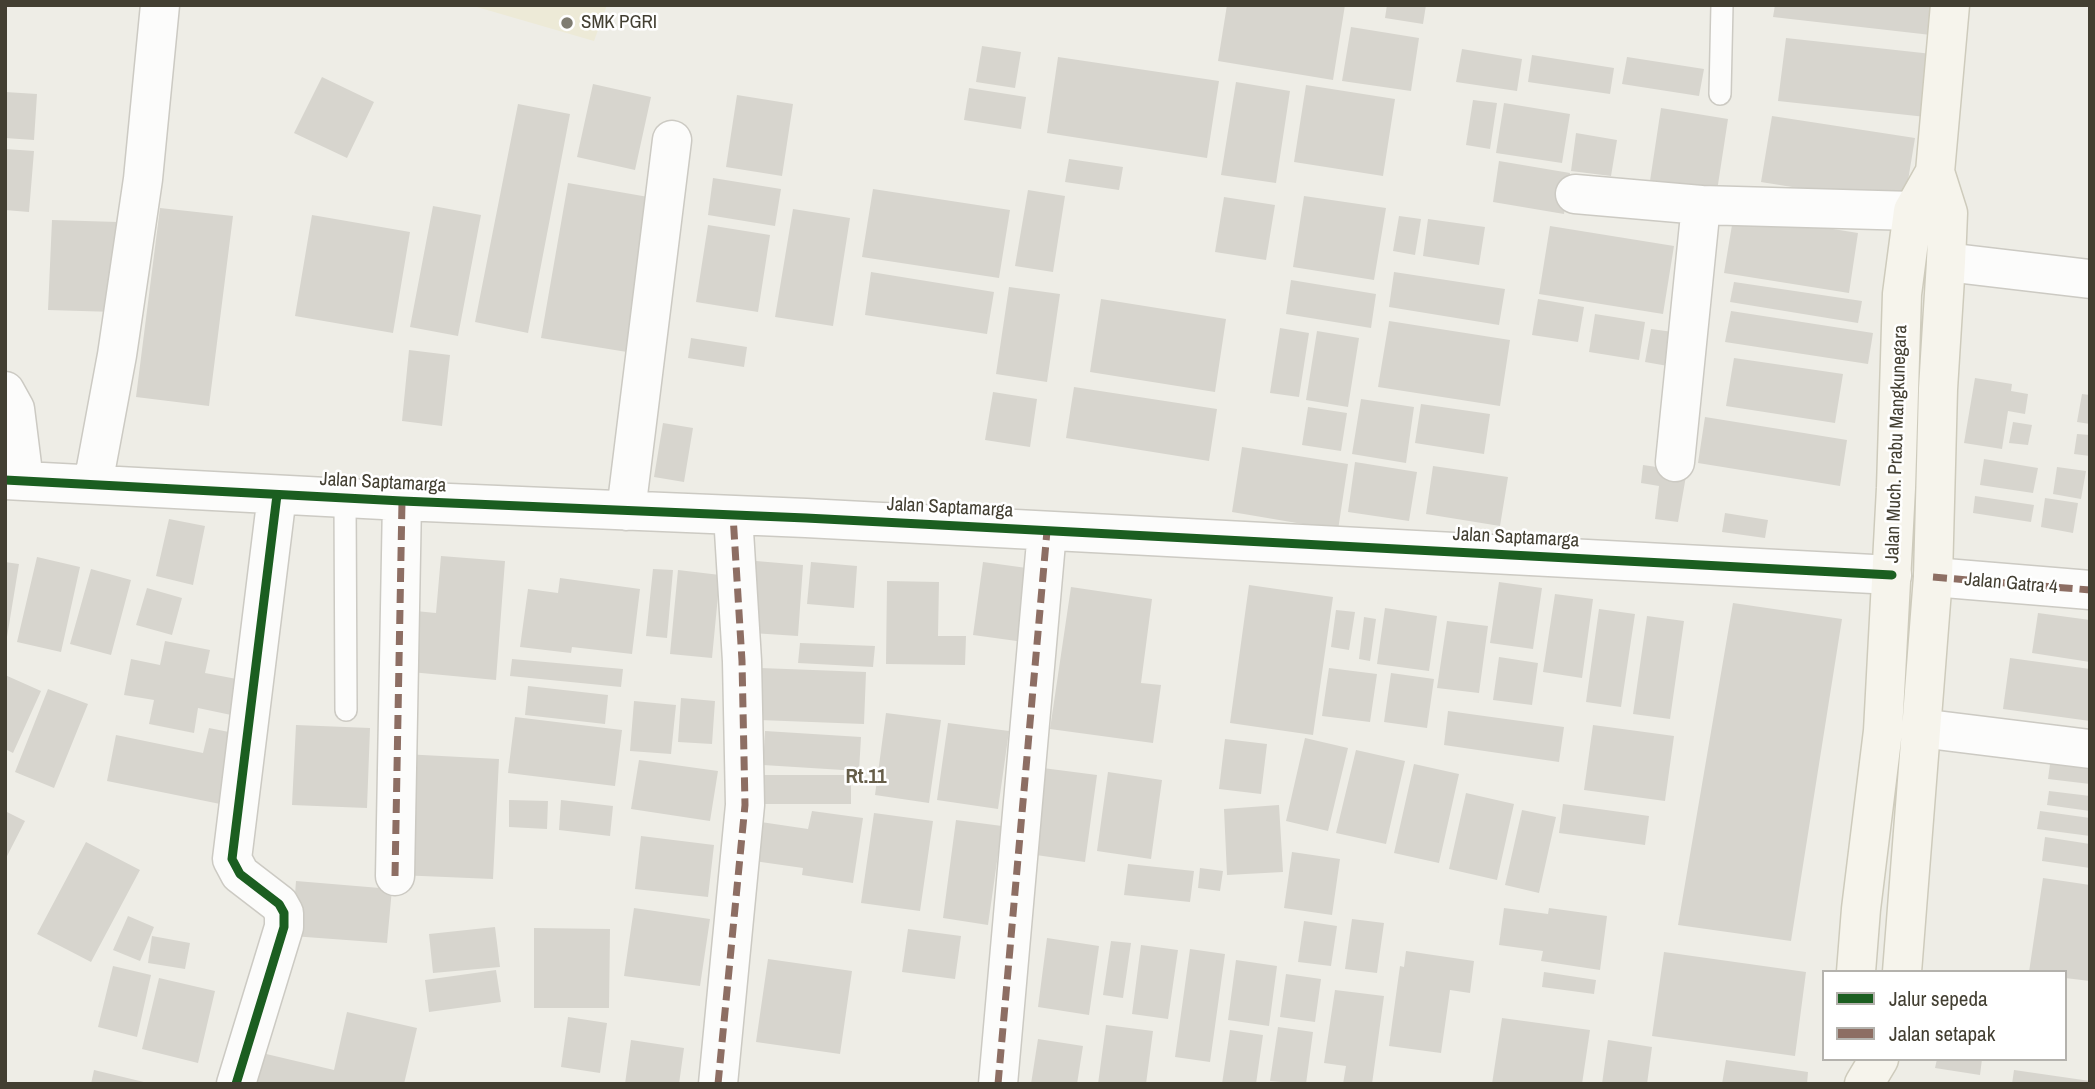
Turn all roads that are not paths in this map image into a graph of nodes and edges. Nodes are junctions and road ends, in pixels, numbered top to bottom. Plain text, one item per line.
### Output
1 (160, 5) edge
2 (1722, 5) edge
3 (1950, 5) edge
4 (1720, 94) dead end
5 (672, 140) dead end
6 (1935, 172) junction
7 (1575, 194) dead end
8 (1701, 205) junction
9 (1913, 211) junction
10 (1946, 262) junction
11 (2090, 279) edge
12 (5, 391) edge
13 (1675, 462) dead end
14 (15, 481) edge
15 (93, 484) junction
16 (277, 495) junction
17 (345, 499) junction
18 (402, 502) junction
19 (626, 511) junction
20 (733, 515) junction
21 (1047, 531) junction
22 (1892, 575) junction
23 (1933, 577) junction
24 (2090, 590) edge
25 (346, 710) dead end
26 (1920, 728) junction
27 (2090, 748) edge
28 (395, 876) dead end
29 (1856, 970) edge
30 (1902, 970) edge
31 (236, 1084) edge
32 (718, 1084) edge
33 (998, 1084) edge

1 - 15 street
2 - 4 lane
3 - 6 main road, Jalan Much. Prabu Mangkunegara
5 - 19 street
6 - 9 main road, Jalan Much. Prabu Mangkunegara
6 - 10 main road, Jalan Much. Prabu Mangkunegara
7 - 8 street
8 - 9 street
8 - 13 street
9 - 22 main road, Jalan Much. Prabu Mangkunegara
10 - 11 street
10 - 23 main road, Jalan Much. Prabu Mangkunegara
12 - 14 street
14 - 15 street, Jalan Saptamarga
15 - 16 street, Jalan Saptamarga
16 - 17 street, Jalan Saptamarga
16 - 31 street
17 - 18 street, Jalan Saptamarga
17 - 25 lane
18 - 19 street, Jalan Saptamarga
18 - 28 street
19 - 20 street, Jalan Saptamarga
20 - 21 street, Jalan Saptamarga
20 - 32 street
21 - 22 street, Jalan Saptamarga
21 - 33 street
22 - 29 main road, Jalan Much. Prabu Mangkunegara
23 - 24 street, Jalan Gatra 4
23 - 26 main road, Jalan Much. Prabu Mangkunegara
26 - 27 street
26 - 30 main road, Jalan Much. Prabu Mangkunegara

